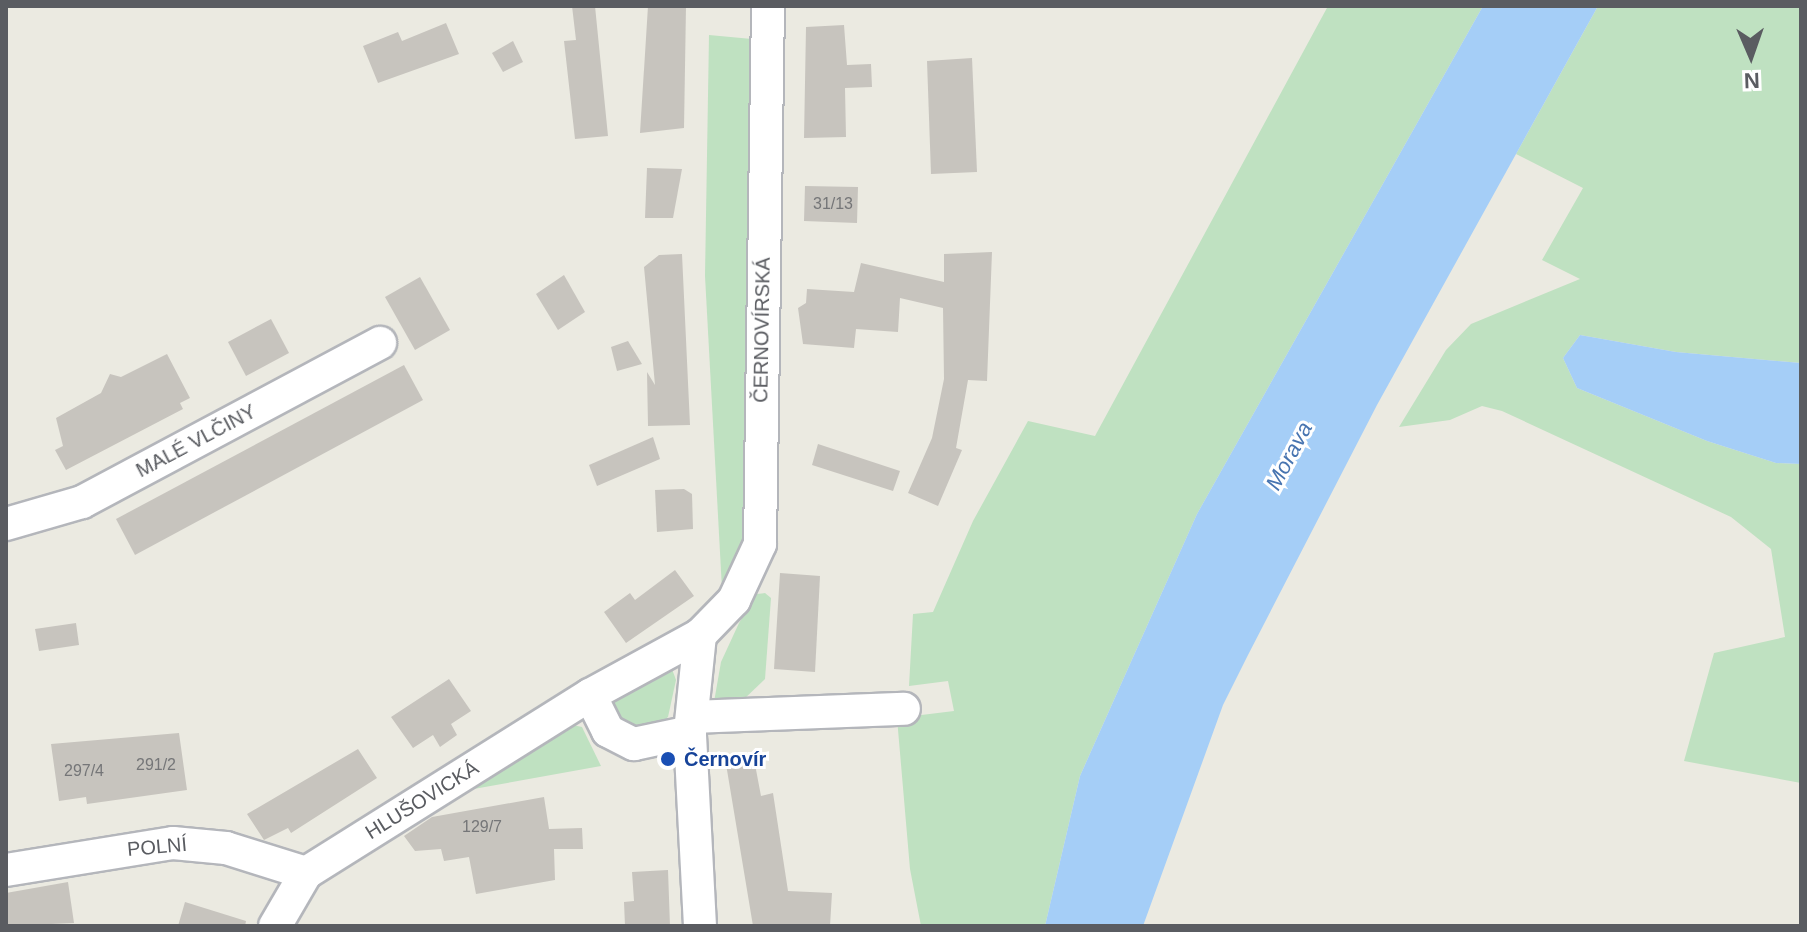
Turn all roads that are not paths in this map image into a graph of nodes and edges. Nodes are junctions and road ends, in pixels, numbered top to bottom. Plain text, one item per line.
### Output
1 (768, 6) edge
2 (380, 343) dead end
3 (6, 524) edge
4 (700, 635) junction
5 (590, 695) junction
6 (904, 709) dead end
7 (691, 724) junction
8 (6, 870) edge
9 (306, 873) junction
10 (275, 926) edge
11 (700, 926) edge

1 - 4 street, ČERNOVÍRSKÁ
2 - 3 street, MALÉ VLČINY
4 - 5 street, HLUŠOVICKÁ
4 - 7 street
5 - 7 street
5 - 9 street, HLUŠOVICKÁ
6 - 7 street
7 - 11 street
8 - 9 street, POLNÍ
9 - 10 street, HLUŠOVICKÁ

